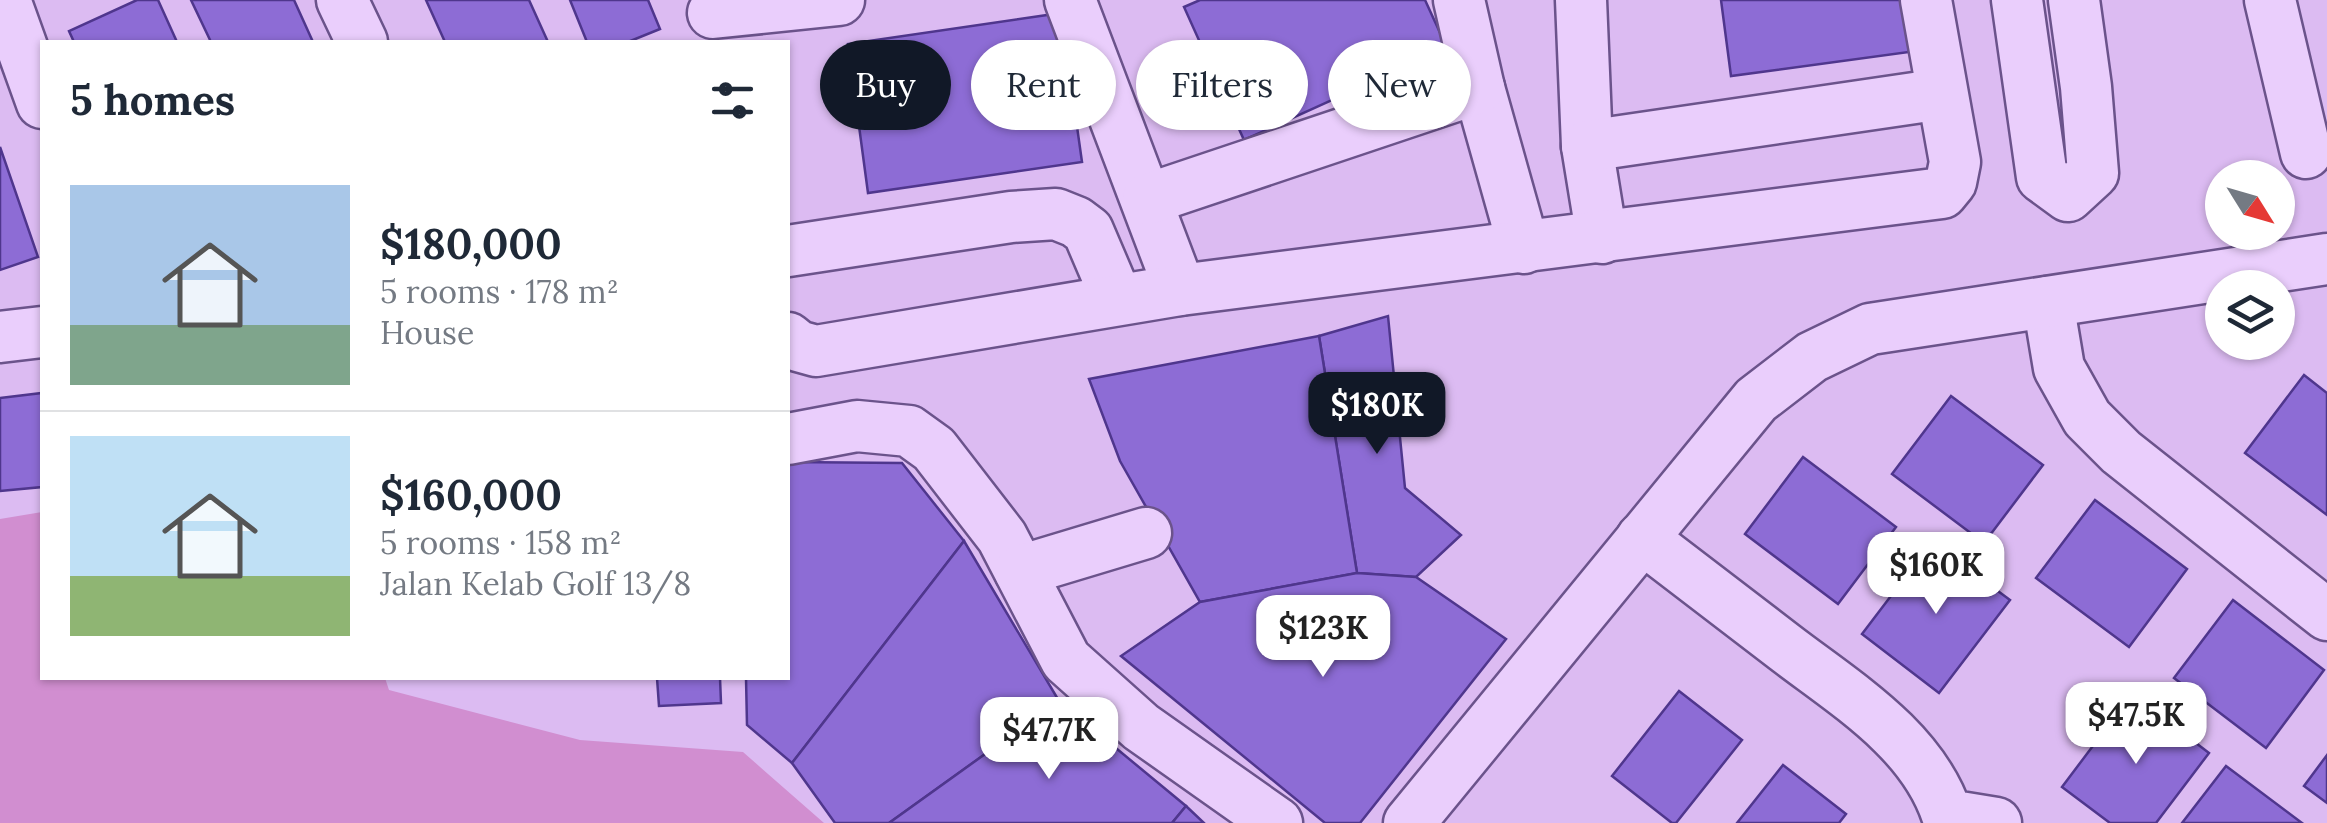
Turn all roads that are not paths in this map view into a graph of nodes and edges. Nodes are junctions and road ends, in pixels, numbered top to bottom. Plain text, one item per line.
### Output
1 (5, 0) edge
2 (342, 0) edge
3 (840, 0) edge
4 (1070, 0) edge
5 (1459, 0) edge
6 (1582, 0) edge
7 (1926, 0) edge
8 (2017, 0) edge
9 (2074, 0) edge
10 (2270, 0) edge
11 (714, 19) edge
12 (361, 40) edge
13 (1479, 88) junction
14 (1942, 94) junction
15 (40, 97) edge
16 (1587, 146) junction
17 (2306, 152) dead end
18 (1148, 200) junction
19 (1602, 238) junction
20 (1524, 248) junction
21 (790, 251) edge
22 (2327, 259) edge
23 (1180, 290) junction
24 (1117, 299) junction
25 (2048, 302) junction
26 (40, 332) edge
27 (0, 337) edge
28 (790, 340) edge
29 (790, 439) edge
30 (1146, 534) dead end
31 (1642, 538) junction
32 (1020, 570) junction
33 (2327, 615) edge
34 (1944, 819) edge
35 (1277, 823) edge
36 (1408, 823) edge
37 (1996, 823) edge

1 - 15 street
2 - 12 street
3 - 11 street
4 - 18 street
5 - 13 street
6 - 16 street
7 - 14 street
8 - 9 street
10 - 17 street
13 - 18 street
13 - 20 street
14 - 16 street
14 - 19 street
16 - 19 street
18 - 23 street
19 - 20 street
20 - 23 street
21 - 24 street
22 - 25 street
23 - 24 street
24 - 28 street
25 - 31 street
25 - 33 street
26 - 27 street
29 - 32 street
30 - 32 street
31 - 34 street
31 - 36 street
32 - 35 street
34 - 37 street

